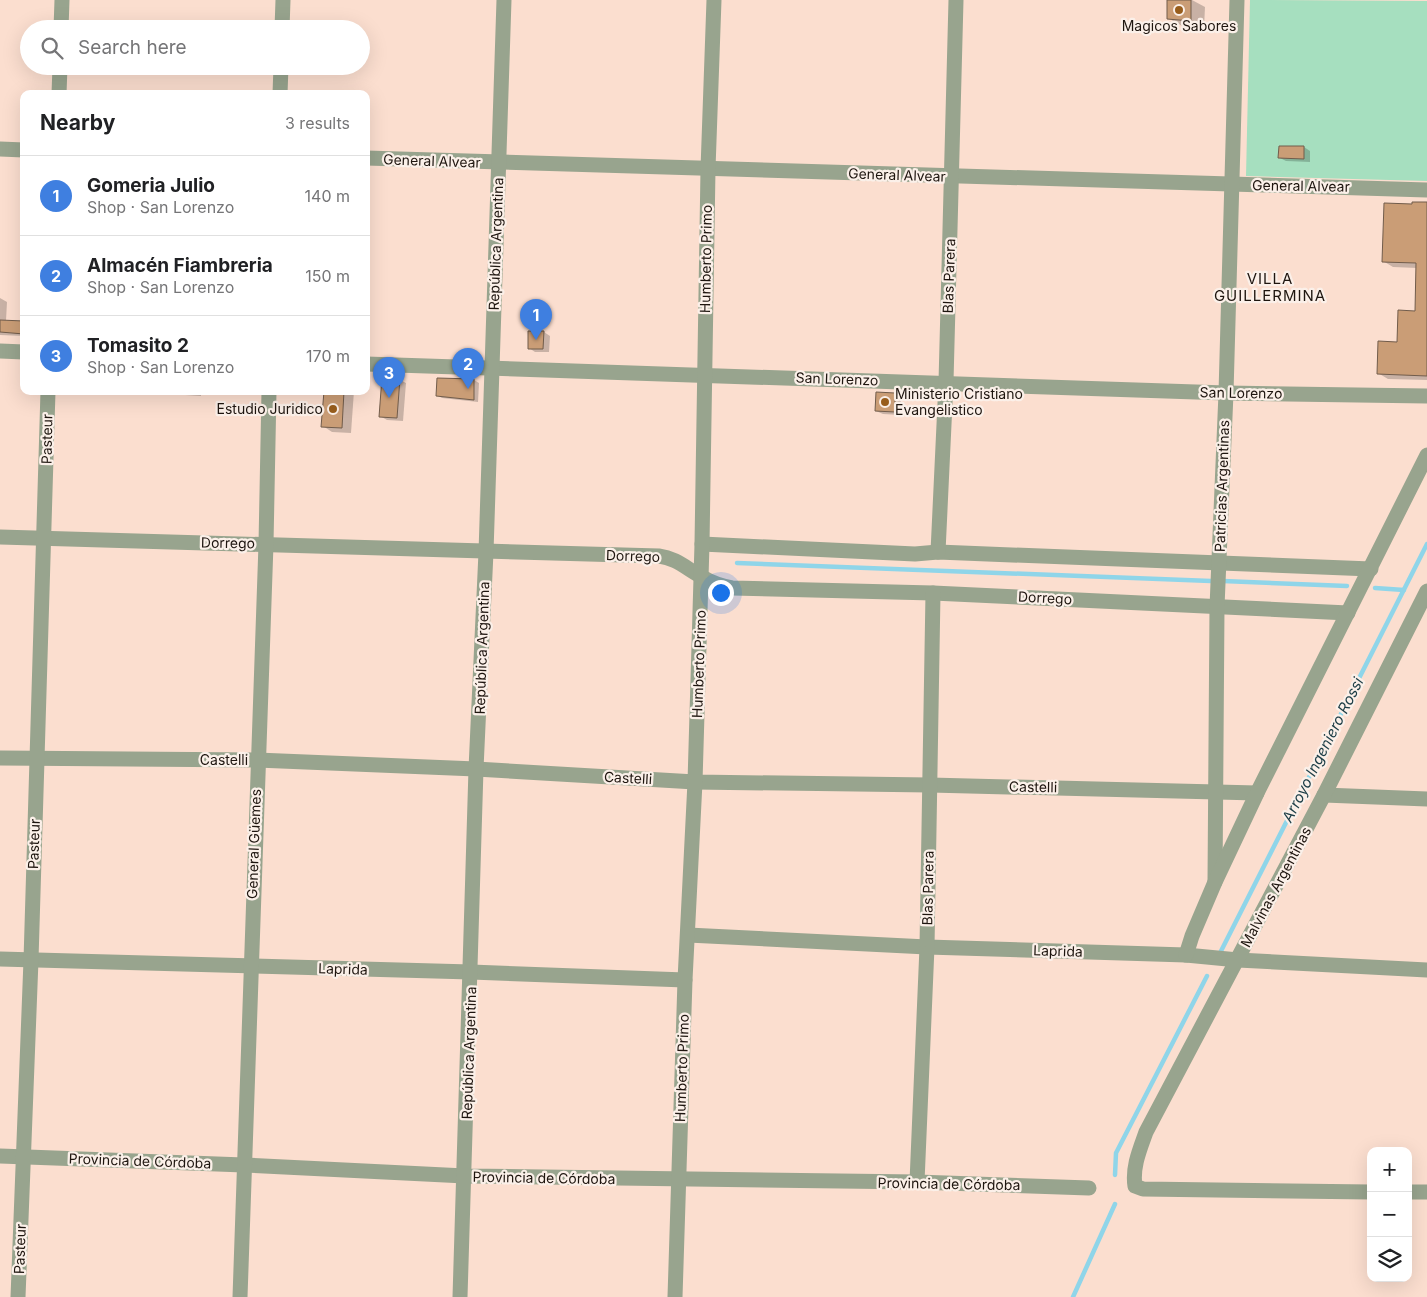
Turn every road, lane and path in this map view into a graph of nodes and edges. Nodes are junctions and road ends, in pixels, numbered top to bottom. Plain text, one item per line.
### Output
1 (62, 0) edge
2 (283, 0) edge
3 (504, 0) edge
4 (714, 0) edge
5 (956, 0) edge
6 (1237, 0) edge
7 (61, 20) edge
8 (282, 20) edge
9 (60, 75) edge
10 (281, 75) edge
11 (59, 90) edge
12 (280, 90) edge
13 (0, 150) edge
14 (20, 150) edge
15 (370, 158) edge
16 (499, 163) junction
17 (708, 169) junction
18 (952, 176) junction
19 (1231, 185) junction
20 (1427, 190) edge
21 (0, 351) edge
22 (20, 352) edge
23 (370, 364) edge
24 (492, 368) junction
25 (704, 374) junction
26 (946, 382) junction
27 (1226, 392) junction
28 (48, 395) edge
29 (269, 395) edge
30 (1427, 396) edge
31 (1427, 455) edge
32 (0, 537) edge
33 (44, 538) junction
34 (266, 544) junction
35 (702, 544) junction
36 (486, 552) junction
37 (938, 552) junction
38 (1219, 563) junction
39 (1371, 569) junction
40 (701, 577) junction
41 (1427, 590) edge
42 (933, 593) junction
43 (1217, 607) junction
44 (1348, 612) junction
45 (0, 758) edge
46 (37, 759) junction
47 (257, 760) junction
48 (476, 769) junction
49 (695, 782) junction
50 (930, 785) junction
51 (1214, 791) junction
52 (1257, 793) junction
53 (1324, 795) junction
54 (1427, 799) edge
55 (1215, 882) junction
56 (688, 935) junction
57 (927, 947) junction
58 (1192, 955) junction
59 (0, 959) edge
60 (1230, 959) junction
61 (31, 960) junction
62 (250, 966) junction
63 (1427, 970) edge
64 (471, 972) junction
65 (685, 980) junction
66 (0, 1156) edge
67 (24, 1157) junction
68 (244, 1165) junction
69 (465, 1176) junction
70 (679, 1180) junction
71 (917, 1182) junction
72 (1089, 1188) dead end
73 (1367, 1192) edge
74 (1412, 1192) edge
75 (1427, 1192) edge
76 (18, 1297) edge
77 (240, 1297) edge
78 (460, 1297) edge
79 (675, 1297) edge

1 - 7 street
2 - 8 street
3 - 16 street, República Argentina
4 - 17 street, Humberto Primo
5 - 18 street, Blas Parera
6 - 19 street, Patricias Argentinas
9 - 11 street
10 - 12 street
13 - 14 street
15 - 16 street, General Alvear
16 - 17 street, General Alvear
16 - 24 street, República Argentina
17 - 18 street, General Alvear
17 - 25 street, Humberto Primo
18 - 19 street, General Alvear
18 - 26 street, Blas Parera
19 - 20 street, General Alvear
19 - 27 street, Patricias Argentinas
21 - 22 street
23 - 24 street, San Lorenzo
24 - 25 street, San Lorenzo
24 - 36 street, República Argentina
25 - 26 street, San Lorenzo
25 - 35 street, Humberto Primo
26 - 27 street, San Lorenzo
26 - 37 street, Blas Parera
27 - 30 street, San Lorenzo
27 - 38 street, Patricias Argentinas
28 - 33 street, Pasteur
29 - 34 street, General Güemes
31 - 39 street
32 - 33 street, Dorrego
33 - 34 street, Dorrego
33 - 46 street, Pasteur
34 - 36 street, Dorrego
34 - 47 street, General Güemes
35 - 37 street
35 - 40 street, Humberto Primo
36 - 40 street, Dorrego
36 - 48 street, República Argentina
37 - 38 street
38 - 39 street
38 - 43 street, Patricias Argentinas
39 - 44 street
40 - 42 street, Dorrego
40 - 49 street, Humberto Primo
41 - 53 street, Malvinas Argentinas
42 - 43 street, Dorrego
42 - 50 street, Blas Parera
43 - 44 street, Dorrego
43 - 51 street, Patricias Argentinas
44 - 52 street
45 - 46 street, Castelli
46 - 47 street, Castelli
46 - 61 street, Pasteur
47 - 48 street, Castelli
47 - 62 street, General Güemes
48 - 49 street, Castelli
48 - 64 street, República Argentina
49 - 50 street, Castelli
49 - 56 street, Humberto Primo
50 - 51 street, Castelli
50 - 57 street, Blas Parera
51 - 52 street, Castelli
51 - 55 street, Patricias Argentinas
52 - 55 street
53 - 54 street
53 - 60 street, Malvinas Argentinas
55 - 58 street
56 - 57 street, Laprida
56 - 65 street, Humberto Primo
57 - 58 street, Laprida
57 - 71 street, Blas Parera
58 - 60 street, Laprida
59 - 61 street, Laprida
60 - 63 street, Laprida
60 - 73 street, Malvinas Argentinas
61 - 62 street, Laprida
61 - 67 street, Pasteur
62 - 64 street, Laprida
62 - 68 street, General Güemes
64 - 65 street, Laprida
64 - 69 street, República Argentina
65 - 70 street, Humberto Primo
66 - 67 street, Provincia de Córdoba
67 - 68 street, Provincia de Córdoba
67 - 76 street, Pasteur
68 - 69 street, Provincia de Córdoba
68 - 77 street, General Güemes
69 - 70 street, Provincia de Córdoba
69 - 78 street, República Argentina
70 - 71 street, Provincia de Córdoba
70 - 79 street, Humberto Primo
71 - 72 street, Provincia de Córdoba
74 - 75 street

